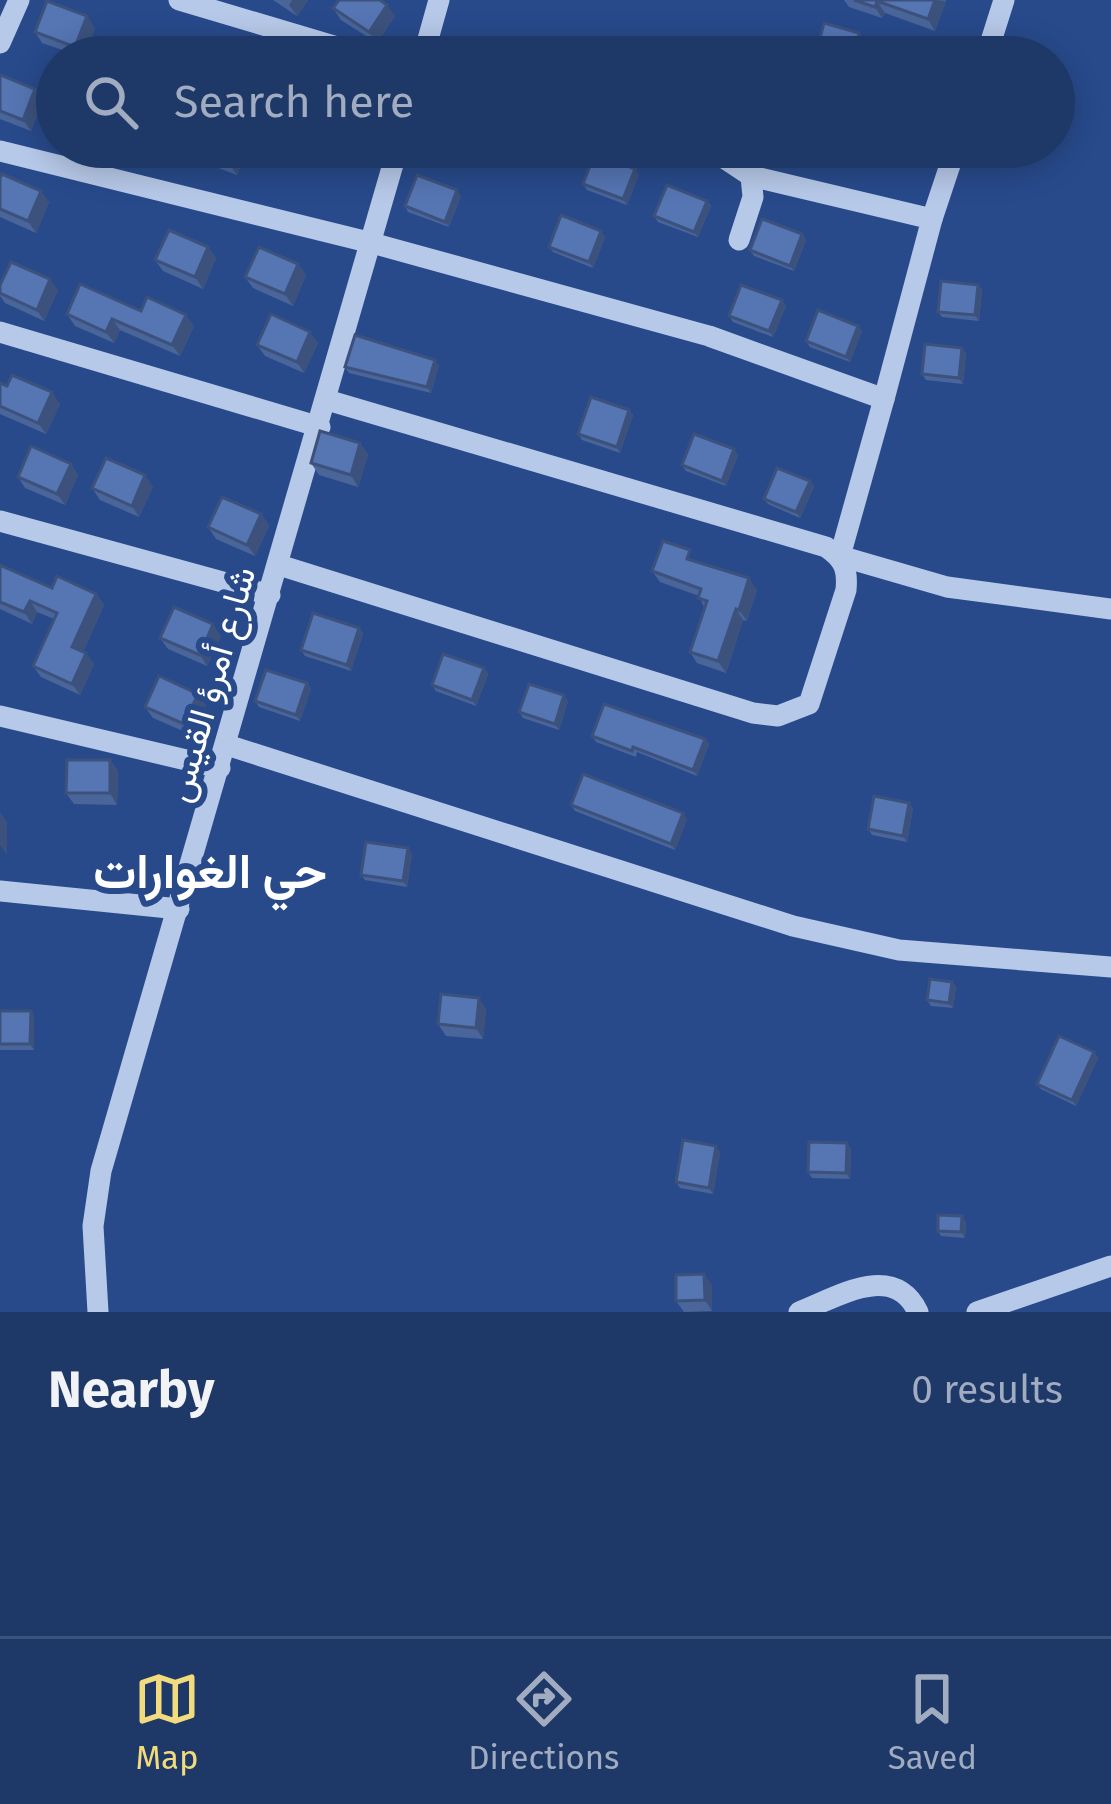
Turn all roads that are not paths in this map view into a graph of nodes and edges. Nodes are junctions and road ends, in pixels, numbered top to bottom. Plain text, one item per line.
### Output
1 (19, 0) edge
2 (179, 0) edge
3 (440, 0) edge
4 (1004, 0) edge
5 (300, 36) edge
6 (430, 36) edge
7 (993, 36) edge
8 (0, 43) edge
9 (0, 151) edge
10 (36, 160) edge
11 (69, 168) edge
12 (392, 168) edge
13 (739, 168) edge
14 (949, 168) edge
15 (751, 176) junction
16 (932, 219) junction
17 (739, 240) dead end
18 (372, 243) junction
19 (0, 332) edge
20 (884, 399) junction
21 (328, 400) junction
22 (320, 427) junction
23 (2, 528) edge
24 (840, 556) junction
25 (279, 565) junction
26 (270, 595) junction
27 (1111, 609) edge
28 (0, 716) edge
29 (227, 745) junction
30 (220, 768) junction
31 (0, 891) edge
32 (179, 909) junction
33 (1111, 967) edge
34 (1111, 1266) edge
35 (98, 1312) edge
36 (799, 1312) edge
37 (918, 1312) edge
38 (977, 1312) edge

1 - 8 street
2 - 5 street
3 - 6 street
4 - 7 street
9 - 10 street
11 - 18 street
12 - 18 street, شارع أمرؤ القيس
13 - 15 street
14 - 16 street
15 - 16 street
15 - 17 street
16 - 20 street
18 - 20 street
18 - 21 street, شارع أمرؤ القيس
19 - 22 street
20 - 24 street
21 - 22 street, شارع أمرؤ القيس
21 - 24 street
22 - 25 street, شارع أمرؤ القيس
23 - 26 street
24 - 25 street
24 - 27 street
25 - 26 street, شارع أمرؤ القيس
26 - 29 street, شارع أمرؤ القيس
28 - 30 street
29 - 30 street, شارع أمرؤ القيس
29 - 33 street
30 - 32 street, شارع أمرؤ القيس
31 - 32 street
32 - 35 street, شارع أمرؤ القيس
34 - 38 street
36 - 37 street

